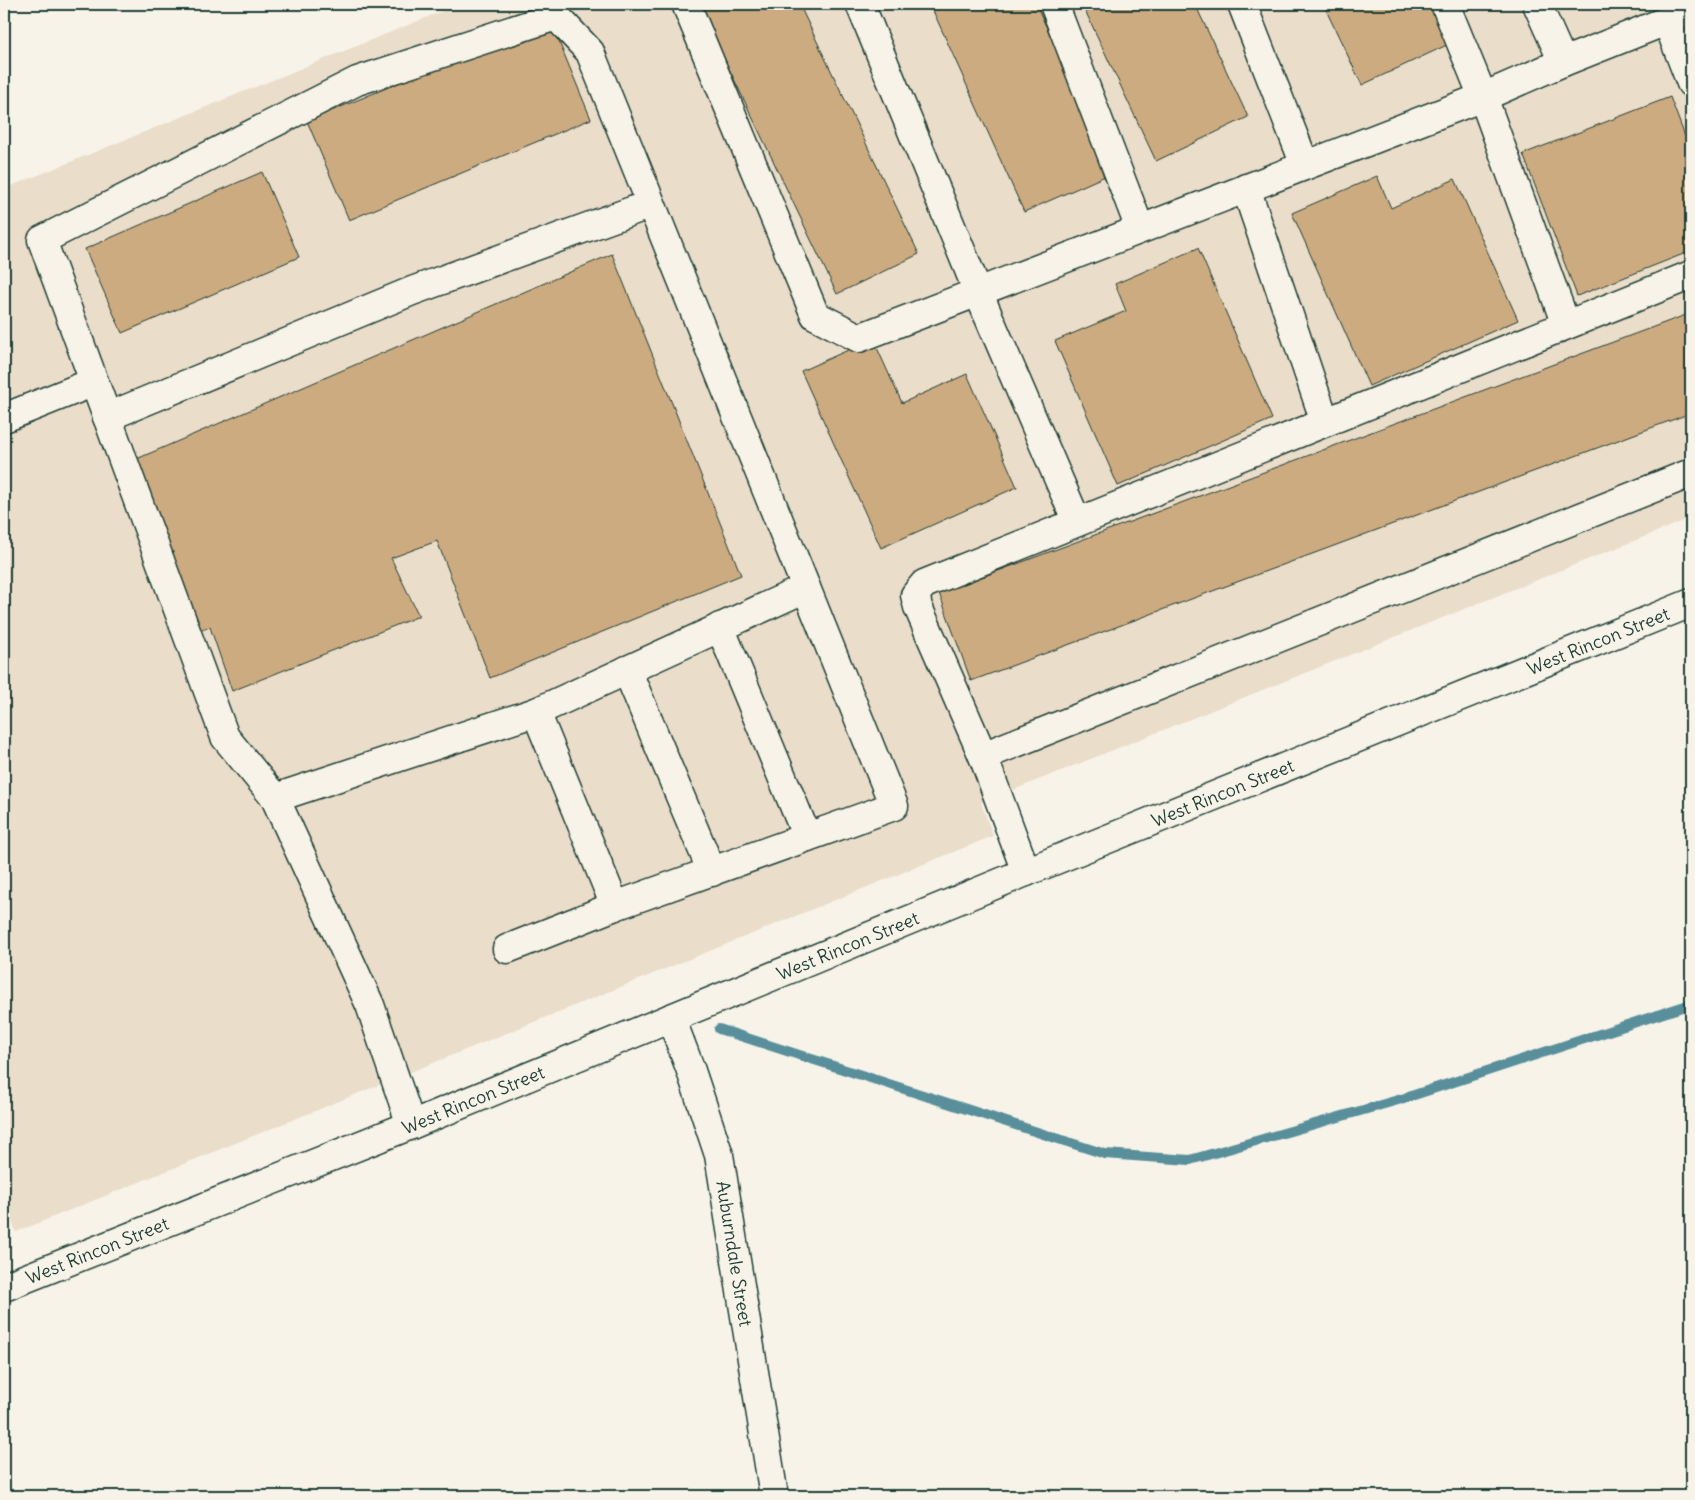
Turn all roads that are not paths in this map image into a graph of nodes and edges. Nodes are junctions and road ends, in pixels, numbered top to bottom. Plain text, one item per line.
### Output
1 (686, 4) edge
2 (860, 4) edge
3 (1054, 4) edge
4 (1242, 4) edge
5 (1444, 4) edge
6 (1537, 4) edge
7 (1679, 16) edge
8 (1563, 62) junction
9 (1691, 83) edge
10 (1483, 97) junction
11 (1305, 165) junction
12 (1246, 188) junction
13 (651, 204) junction
14 (1140, 229) junction
15 (1691, 275) edge
16 (978, 292) junction
17 (1566, 325) junction
18 (94, 382) junction
19 (107, 417) junction
20 (4, 418) edge
21 (1325, 422) junction
22 (1691, 473) edge
23 (1077, 522) junction
24 (806, 588) junction
25 (1691, 603) edge
26 (720, 627) junction
27 (627, 670) junction
28 (536, 712) junction
29 (983, 756) junction
30 (275, 798) junction
31 (807, 837) junction
32 (712, 872) junction
33 (1026, 872) junction
34 (615, 906) junction
35 (507, 949) dead end
36 (671, 1018) junction
37 (411, 1125) junction
38 (4, 1287) edge
39 (774, 1496) edge

1 - 16 main road
2 - 16 main road
3 - 14 main road
4 - 11 main road
5 - 10 main road
6 - 8 main road
7 - 8 main road
7 - 9 main road
8 - 10 main road
10 - 11 main road
10 - 17 main road
11 - 12 main road
12 - 14 main road
12 - 21 main road
13 - 18 main road
13 - 19 main road
13 - 24 main road
14 - 16 main road
15 - 17 main road
16 - 23 main road
17 - 21 main road
18 - 19 main road
18 - 20 main road
19 - 30 main road
21 - 23 main road
22 - 29 main road
23 - 29 main road
24 - 26 main road
24 - 31 main road
25 - 33 main road, West Rincon Street
26 - 27 main road
26 - 31 main road
27 - 28 main road
27 - 32 main road
28 - 30 main road
28 - 34 main road
29 - 33 main road
30 - 37 main road
31 - 32 main road
32 - 34 main road
33 - 36 main road, West Rincon Street
34 - 35 main road
36 - 37 main road, West Rincon Street
36 - 39 main road, Auburndale Street
37 - 38 main road, West Rincon Street

